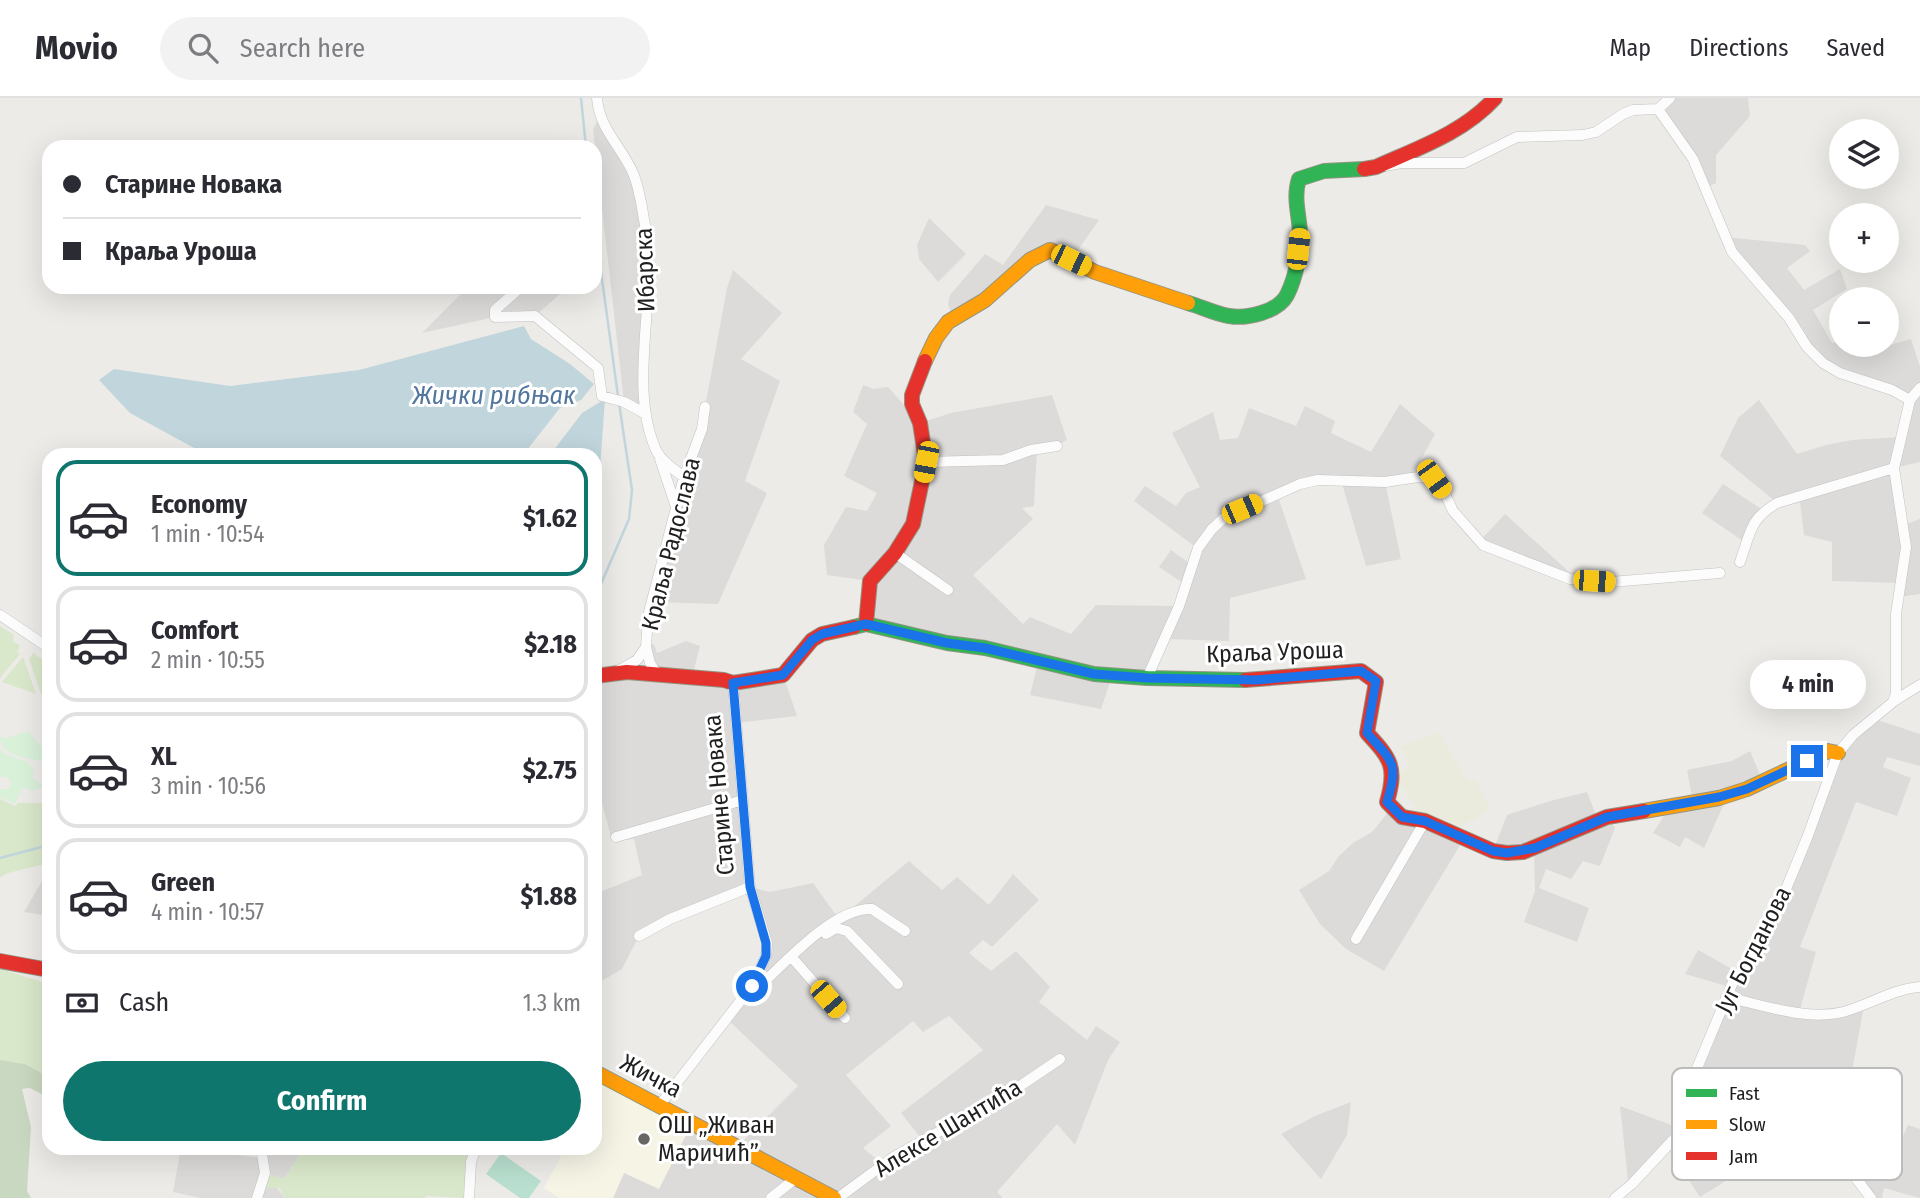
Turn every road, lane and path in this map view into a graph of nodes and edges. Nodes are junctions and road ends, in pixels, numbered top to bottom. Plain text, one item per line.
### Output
1 (597, 98) edge
2 (1495, 98) edge
3 (1670, 98) edge
4 (1658, 109) junction
5 (1370, 169) junction
6 (513, 294) edge
7 (1920, 388) edge
8 (1910, 400) junction
9 (705, 407) dead end
10 (646, 414) junction
11 (1057, 446) dead end
12 (657, 452) junction
13 (926, 462) junction
14 (1894, 468) junction
15 (684, 477) junction
16 (676, 508) junction
17 (895, 553) junction
18 (1740, 562) dead end
19 (1720, 573) dead end
20 (948, 590) dead end
21 (0, 615) edge
22 (866, 624) junction
23 (42, 643) edge
24 (646, 647) junction
25 (613, 673) junction
26 (602, 675) edge
27 (663, 676) junction
28 (1147, 678) junction
29 (733, 683) junction
30 (1920, 685) edge
31 (1893, 702) junction
32 (1838, 753) junction
33 (743, 800) junction
34 (1425, 821) junction
35 (616, 837) dead end
36 (750, 887) junction
37 (905, 930) dead end
38 (639, 936) dead end
39 (1356, 939) dead end
40 (0, 961) edge
41 (795, 961) junction
42 (42, 969) edge
43 (771, 977) junction
44 (898, 984) dead end
45 (1920, 987) edge
46 (1726, 997) junction
47 (738, 1006) junction
48 (845, 1018) dead end
49 (1060, 1059) dead end
50 (1697, 1068) edge
51 (602, 1076) edge
52 (659, 1106) junction
53 (1672, 1141) edge
54 (262, 1155) edge
55 (474, 1155) edge
56 (796, 1178) junction
57 (1858, 1180) edge
58 (257, 1198) edge
59 (469, 1198) edge
60 (771, 1198) edge
61 (836, 1198) edge
62 (1615, 1198) edge
63 (1871, 1198) edge

1 - 10 street, Ибарска
2 - 5 street
3 - 4 street
4 - 5 street
4 - 8 street
5 - 13 street
6 - 10 street
7 - 8 street
8 - 14 street
9 - 15 street, Краља Радослава
10 - 12 street, Ибарска
11 - 13 street
12 - 15 street
12 - 16 street, Ибарска
13 - 17 street
14 - 18 street
14 - 31 street
15 - 16 street, Краља Радослава
16 - 24 street, Краља Радослава
17 - 20 street
17 - 22 street
19 - 28 street
21 - 23 street
22 - 28 street, Старине Новака
22 - 29 street, Старине Новака
24 - 25 street
24 - 27 street, Краља Радослава
25 - 26 street
25 - 27 street
27 - 29 street
28 - 34 street, Краља Уроша
29 - 33 street, Старине Новака
30 - 31 street, Југ Богданова
31 - 32 street, Југ Богданова
32 - 34 street, Краља Уроша
32 - 46 street, Југ Богданова
33 - 35 street
33 - 36 street, Старине Новака
34 - 39 street
36 - 38 street
36 - 47 street, Старине Новака
37 - 43 street
40 - 42 street
41 - 43 street
41 - 44 street
41 - 48 street
43 - 47 street
45 - 46 street
46 - 50 street, Југ Богданова
47 - 52 street, Старине Новака
49 - 61 street, Алексе Шантића
51 - 52 street, Жичка
52 - 56 street, Жичка
53 - 62 street
54 - 58 street
55 - 59 street
56 - 60 street
56 - 61 street, Жичка
57 - 63 street

